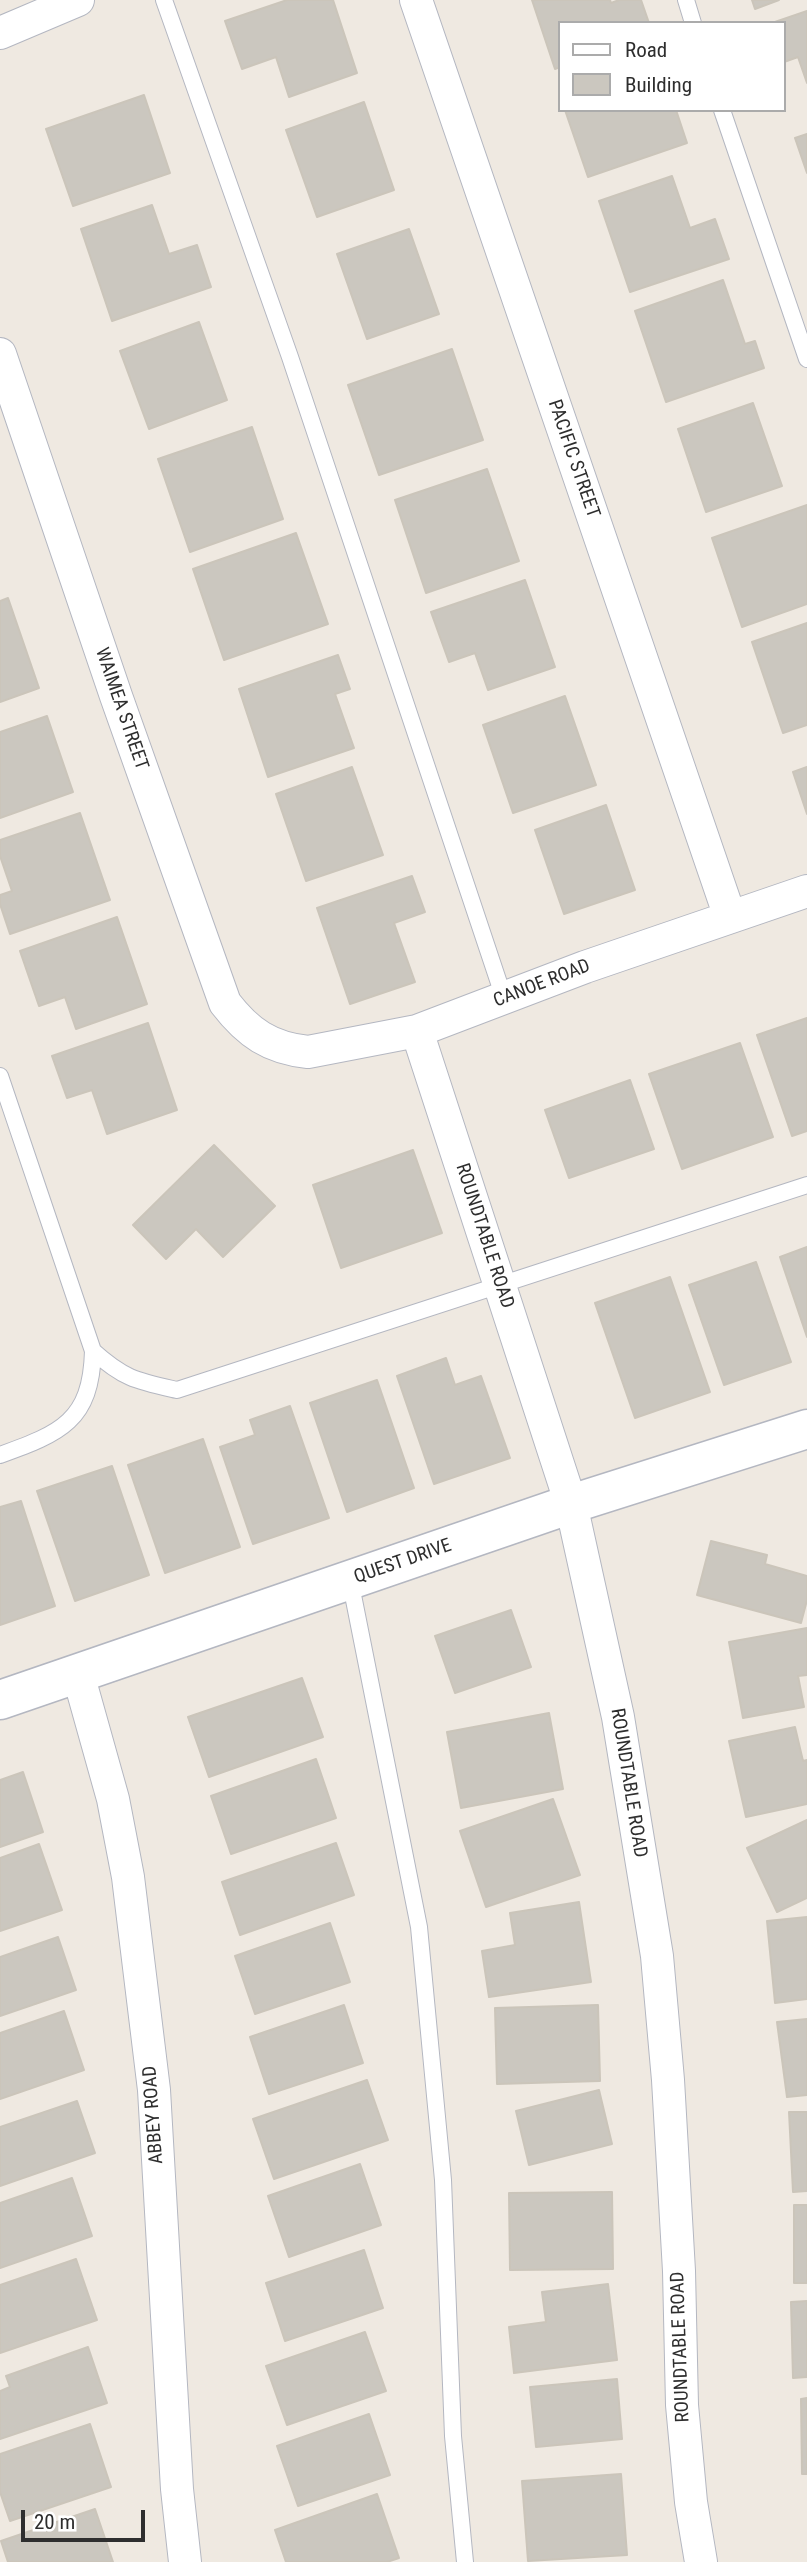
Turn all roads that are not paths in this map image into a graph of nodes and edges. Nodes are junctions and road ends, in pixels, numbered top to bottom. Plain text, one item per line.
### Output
1 (78, 0) edge
2 (164, 0) edge
3 (416, 0) edge
4 (686, 0) edge
5 (692, 21) edge
6 (0, 33) edge
7 (723, 112) edge
8 (0, 354) edge
9 (807, 359) edge
10 (807, 891) edge
11 (730, 917) junction
12 (504, 998) junction
13 (417, 1031) junction
14 (273, 1043) joint
15 (0, 1076) edge
16 (807, 1185) edge
17 (500, 1286) junction
18 (93, 1351) junction
19 (807, 1429) edge
20 (0, 1455) edge
21 (571, 1504) junction
22 (351, 1580) junction
23 (78, 1674) junction
24 (0, 1700) edge
25 (185, 2562) edge
26 (465, 2562) edge
27 (701, 2562) edge

1 - 6 street
2 - 12 lane
3 - 11 street, PACIFIC STREET
4 - 5 lane
7 - 9 lane
8 - 14 street, WAIMEA STREET
10 - 11 street, CANOE ROAD
11 - 12 street, CANOE ROAD
12 - 13 street, CANOE ROAD
13 - 14 street, CANOE ROAD
13 - 17 street, ROUNDTABLE ROAD
15 - 18 lane
16 - 17 lane
17 - 18 lane
17 - 21 street, ROUNDTABLE ROAD
18 - 20 lane
19 - 21 street, QUEST DRIVE
21 - 22 street, QUEST DRIVE
21 - 27 street, ROUNDTABLE ROAD
22 - 23 street, QUEST DRIVE
22 - 26 lane
23 - 24 street, QUEST DRIVE
23 - 25 street, ABBEY ROAD

